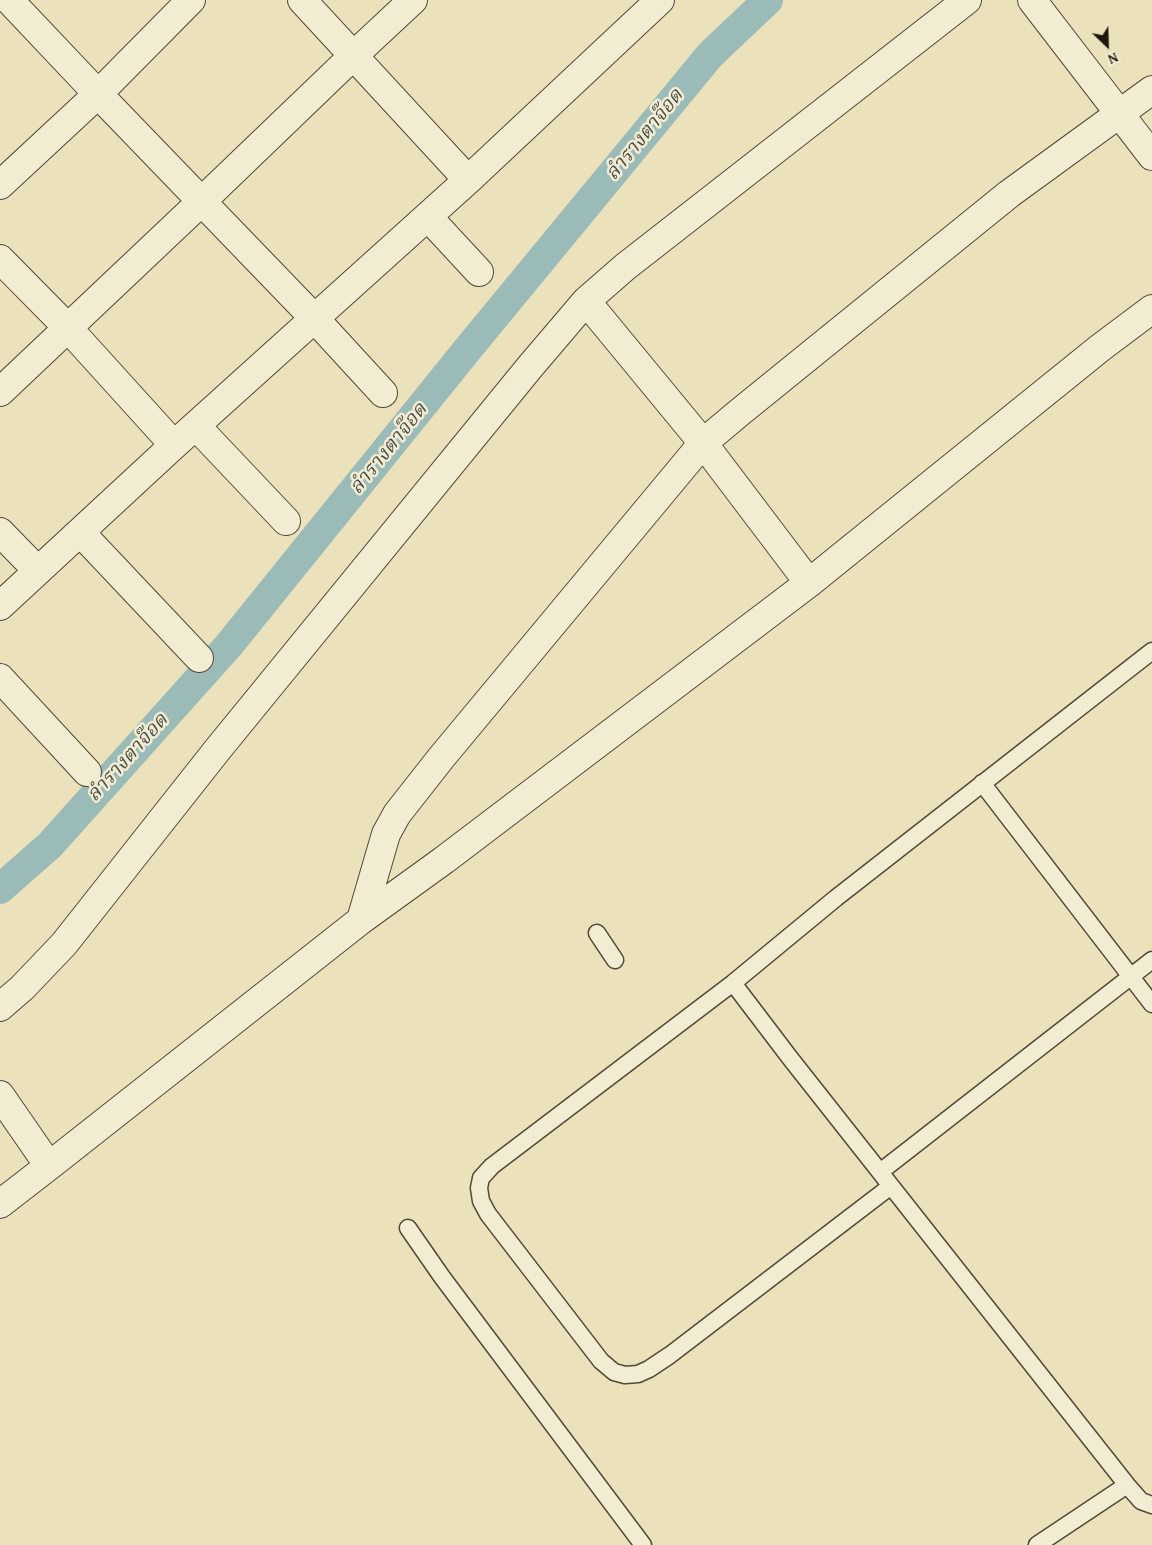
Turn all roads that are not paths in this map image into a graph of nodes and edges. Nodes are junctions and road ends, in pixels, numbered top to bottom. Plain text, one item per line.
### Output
1 (9, 0) edge
2 (191, 0) edge
3 (302, 0) edge
4 (413, 0) edge
5 (660, 0) edge
6 (967, 0) edge
7 (1032, 0) edge
8 (353, 56) junction
9 (1152, 90) edge
10 (98, 94) junction
11 (1120, 115) junction
12 (1152, 156) edge
13 (468, 180) junction
14 (0, 185) edge
15 (202, 202) junction
16 (428, 217) junction
17 (0, 259) edge
18 (479, 272) dead end
19 (586, 301) junction
20 (1152, 309) edge
21 (315, 319) junction
22 (68, 328) junction
23 (0, 392) edge
24 (383, 393) dead end
25 (196, 426) junction
26 (703, 443) junction
27 (174, 445) junction
28 (286, 522) dead end
29 (0, 532) edge
30 (80, 532) junction
31 (38, 571) junction
32 (809, 583) junction
33 (0, 606) edge
34 (1152, 651) edge
35 (198, 658) dead end
36 (0, 678) edge
37 (87, 772) dead end
38 (982, 783) junction
39 (361, 920) junction
40 (597, 933) dead end
41 (615, 960) dead end
42 (1152, 960) edge
43 (1131, 977) junction
44 (733, 983) junction
45 (1152, 1004) edge
46 (0, 1007) edge
47 (0, 1095) edge
48 (49, 1166) junction
49 (880, 1172) junction
50 (891, 1186) junction
51 (0, 1204) edge
52 (408, 1228) dead end
53 (1127, 1485) junction
54 (1152, 1505) edge
55 (643, 1545) edge
56 (1036, 1545) edge

1 - 10 street
2 - 10 street
3 - 8 street
4 - 8 street
5 - 13 street
6 - 19 street
7 - 11 street
8 - 13 street
8 - 15 street
9 - 11 street
10 - 14 street
10 - 15 street
11 - 12 street
11 - 26 street
13 - 16 street
15 - 21 street
15 - 22 street
16 - 18 street
16 - 21 street
17 - 22 street
19 - 26 street
19 - 46 street
20 - 32 street
21 - 24 street
21 - 25 street
22 - 23 street
22 - 27 street
25 - 27 street
25 - 28 street
26 - 32 street
26 - 39 street
27 - 30 street
29 - 31 street
30 - 31 street
30 - 35 street
31 - 33 street
32 - 39 street
34 - 38 lane
36 - 37 street
38 - 43 lane
38 - 44 lane
39 - 48 street
40 - 41 lane
42 - 43 lane
43 - 45 lane
43 - 49 lane
44 - 49 lane
44 - 50 lane
47 - 48 street
48 - 51 street
49 - 50 lane
50 - 53 lane
52 - 55 lane
53 - 54 lane
53 - 56 lane

